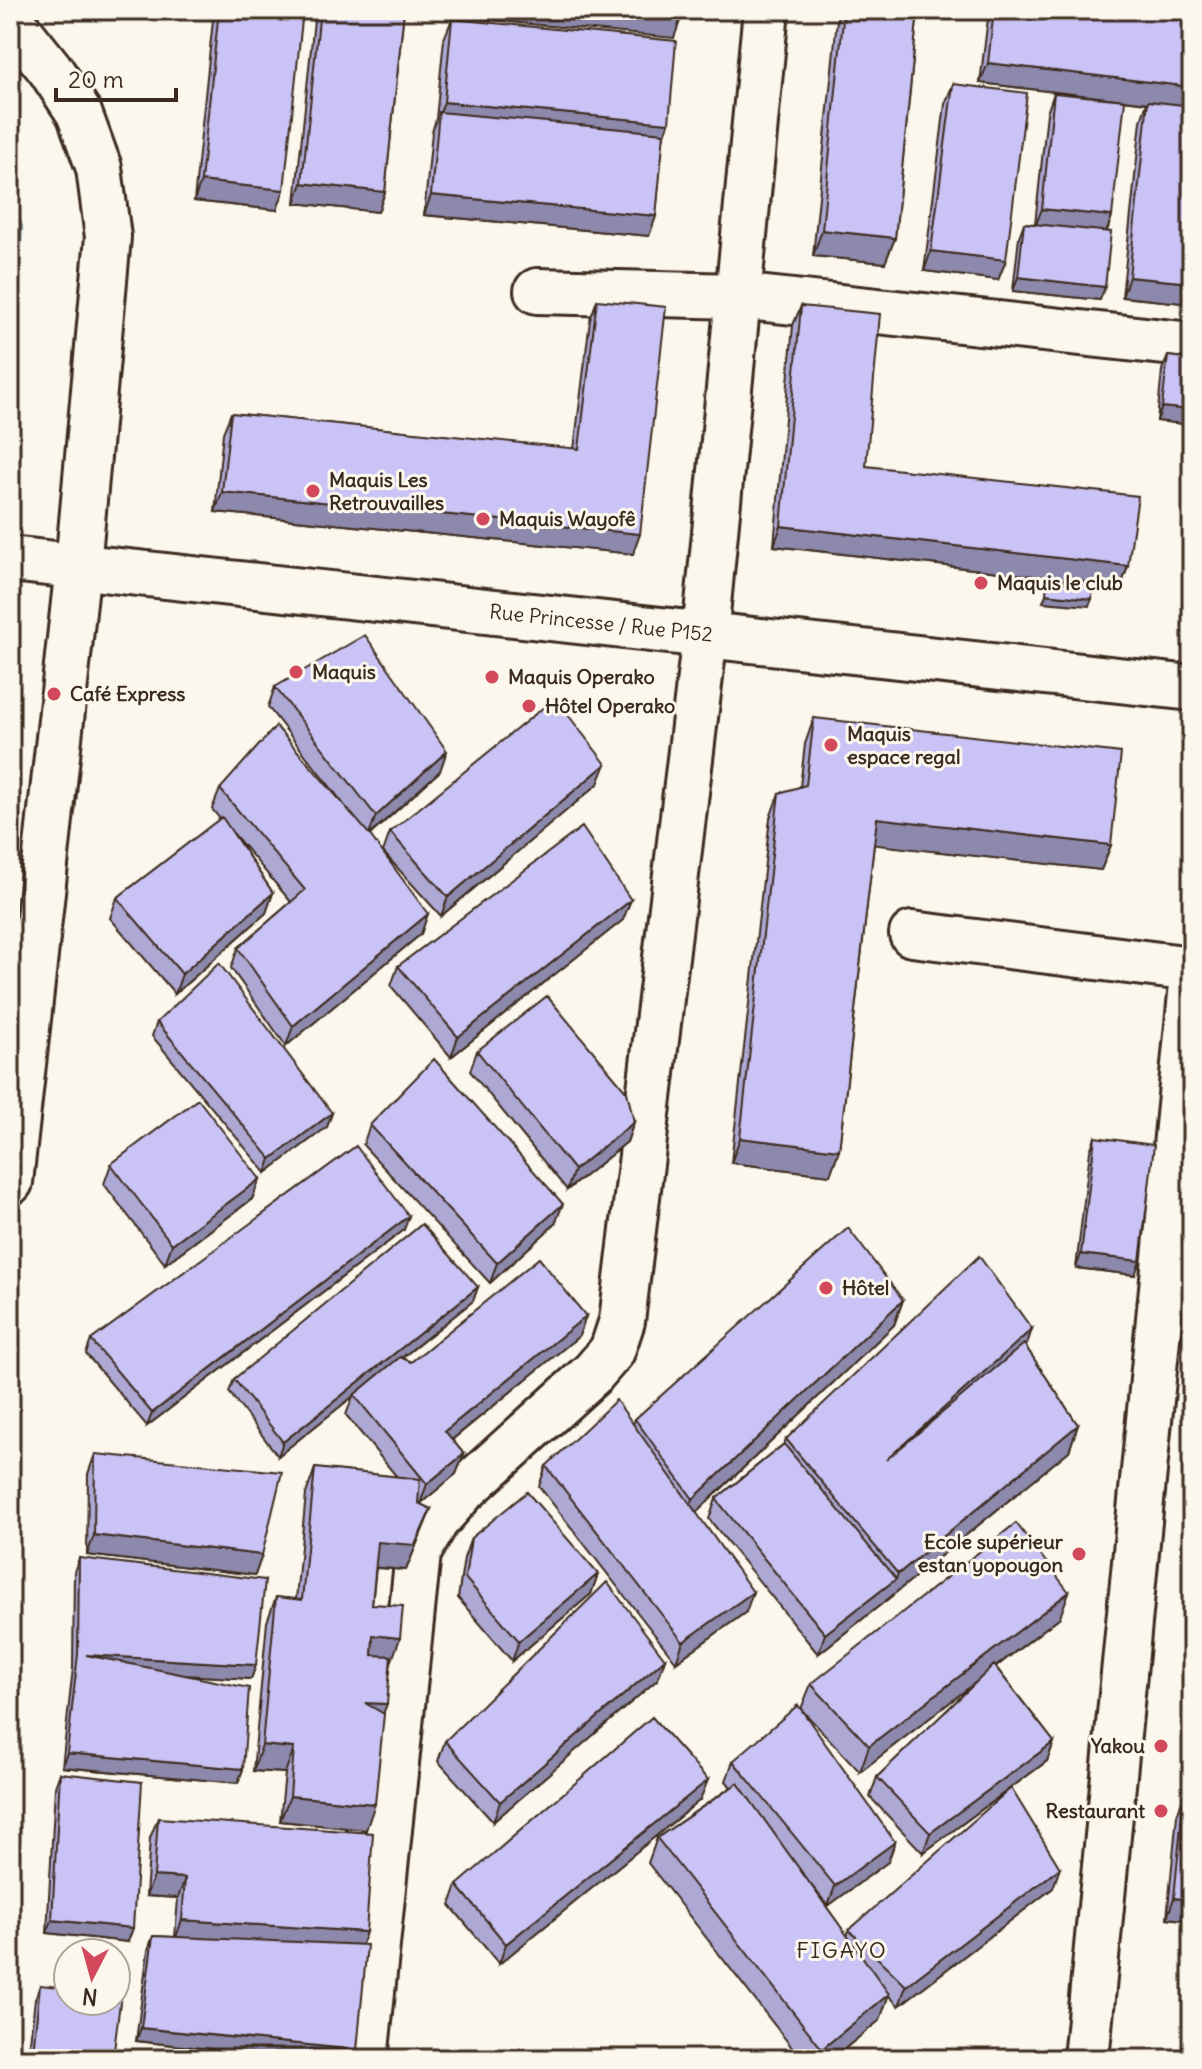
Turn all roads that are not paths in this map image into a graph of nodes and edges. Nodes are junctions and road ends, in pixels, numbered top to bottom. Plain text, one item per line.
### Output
1 (766, 10) edge
2 (10, 19) edge
3 (537, 291) dead end
4 (738, 296) junction
5 (1192, 345) edge
6 (10, 559) edge
7 (78, 566) junction
8 (705, 635) junction
9 (1192, 688) edge
10 (912, 934) dead end
11 (1192, 969) edge
12 (1192, 984) edge
13 (1188, 1064) edge
14 (10, 1182) edge
15 (365, 2059) edge
16 (1086, 2059) edge

1 - 4 street
2 - 7 street
3 - 4 street
4 - 5 street
4 - 8 street
6 - 7 street, Rue Princesse / Rue P152
7 - 8 street, Rue Princesse / Rue P152
7 - 14 street
8 - 9 street, Rue Princesse / Rue P152
8 - 15 street
10 - 11 street
12 - 13 street
13 - 16 street

